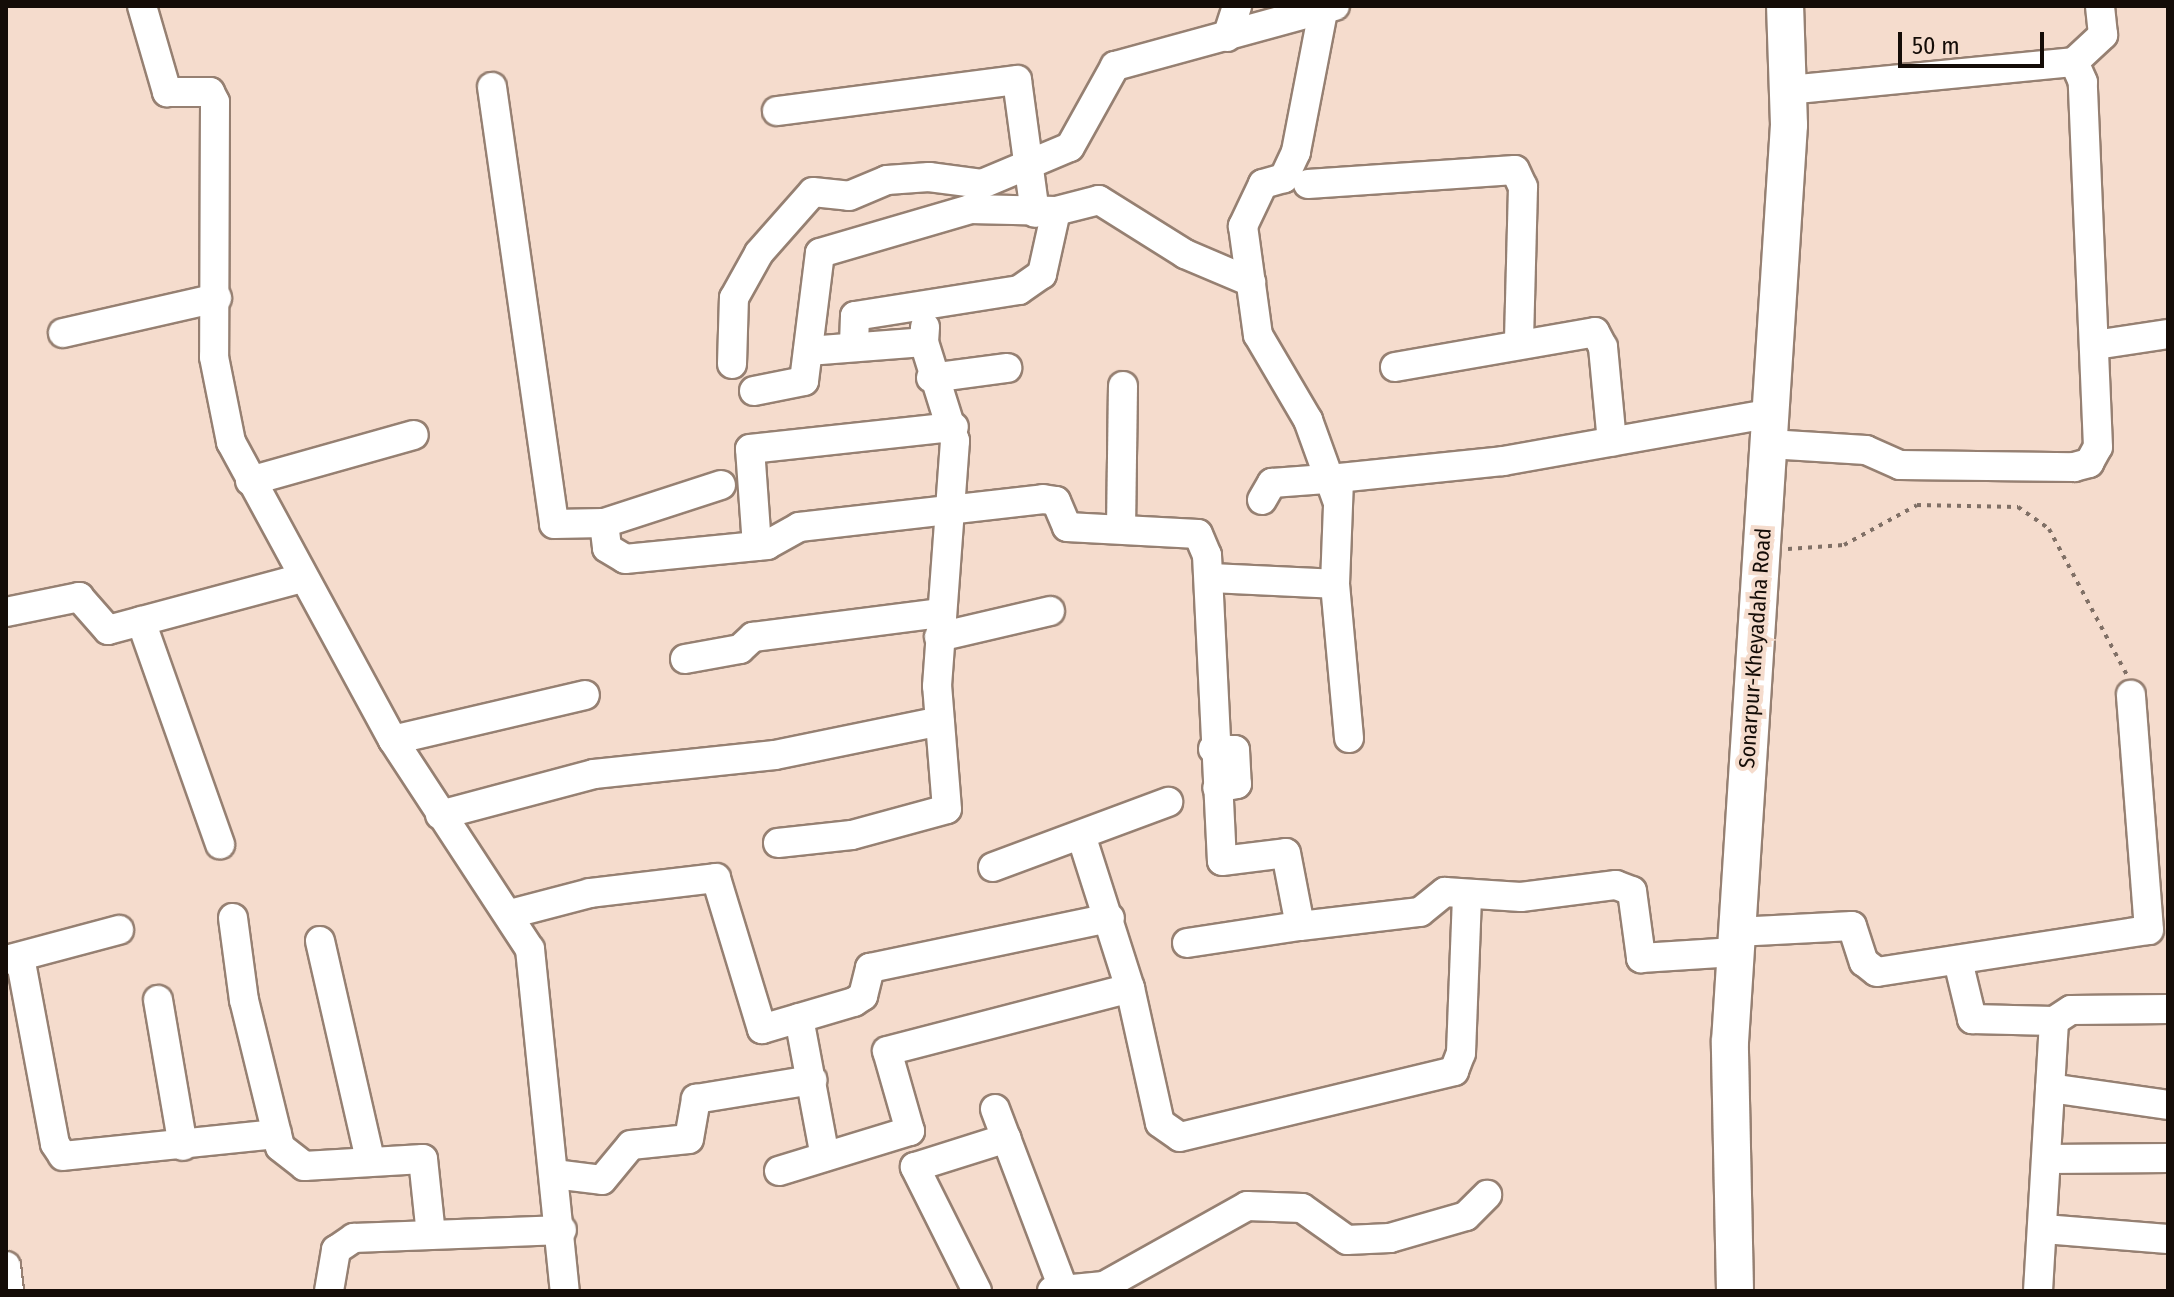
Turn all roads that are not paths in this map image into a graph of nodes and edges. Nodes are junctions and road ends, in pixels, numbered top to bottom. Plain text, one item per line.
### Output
1 (142, 6) edge
2 (1237, 6) edge
3 (1785, 6) edge
4 (2100, 6) edge
5 (1327, 8) edge
6 (1227, 37) junction
7 (2074, 62) junction
8 (492, 87) dead end
9 (1790, 90) junction
10 (777, 111) dead end
11 (1028, 160) junction
12 (1308, 184) dead end
13 (1045, 212) junction
14 (1251, 282) junction
15 (217, 298) junction
16 (926, 306) junction
17 (63, 333) dead end
18 (2168, 334) edge
19 (924, 342) junction
20 (1519, 344) junction
21 (2095, 345) junction
22 (854, 347) junction
23 (808, 351) junction
24 (732, 364) dead end
25 (1395, 367) dead end
26 (1007, 368) dead end
27 (931, 378) junction
28 (1123, 386) dead end
29 (754, 391) dead end
30 (954, 427) junction
31 (1771, 428) junction
32 (414, 435) dead end
33 (1612, 442) junction
34 (250, 481) junction
35 (721, 485) dead end
36 (1335, 486) junction
37 (1262, 500) dead end
38 (949, 509) junction
39 (604, 523) junction
40 (1121, 529) junction
41 (757, 546) junction
42 (302, 578) junction
43 (1209, 578) junction
44 (1335, 584) junction
45 (1050, 611) dead end
46 (6, 612) edge
47 (141, 621) junction
48 (940, 625) junction
49 (685, 659) dead end
50 (585, 695) dead end
51 (2131, 695) road end
52 (940, 721) junction
53 (1349, 738) dead end
54 (393, 740) junction
55 (1168, 802) dead end
56 (440, 815) junction
57 (1082, 838) junction
58 (778, 843) dead end
59 (220, 844) dead end
60 (993, 867) dead end
61 (1467, 894) junction
62 (510, 914) junction
63 (233, 918) dead end
64 (1110, 918) junction
65 (1300, 926) junction
66 (119, 930) dead end
67 (320, 941) dead end
68 (1736, 942) junction
69 (1187, 943) dead end
70 (13, 959) edge
71 (1958, 961) junction
72 (1130, 988) junction
73 (158, 1000) dead end
74 (2168, 1009) edge
75 (799, 1018) junction
76 (2054, 1021) junction
77 (812, 1080) junction
78 (2050, 1088) junction
79 (2168, 1105) edge
80 (995, 1109) dead end
81 (277, 1134) junction
82 (1007, 1138) junction
83 (183, 1146) junction
84 (825, 1157) junction
85 (2168, 1158) edge
86 (2048, 1159) junction
87 (370, 1160) junction
88 (779, 1171) dead end
89 (554, 1174) junction
90 (1487, 1195) dead end
91 (2044, 1229) junction
92 (562, 1230) junction
93 (431, 1235) junction
94 (2168, 1239) edge
95 (6, 1266) edge
96 (1058, 1290) edge
97 (9, 1291) edge
98 (329, 1291) edge
99 (565, 1291) edge
100 (977, 1291) edge
101 (1735, 1291) edge
102 (2038, 1291) edge

1 - 15 street
2 - 6 street
3 - 9 main road, Sonarpur-Kheyadaha Road
4 - 7 street
5 - 6 street
5 - 14 street
6 - 11 street
7 - 9 street
7 - 21 street
8 - 39 street
9 - 31 main road, Sonarpur-Kheyadaha Road
10 - 11 street
11 - 13 street
11 - 24 street
12 - 20 street
13 - 14 street
13 - 16 street
13 - 23 street
14 - 36 street
15 - 17 street
15 - 34 street
16 - 19 street
16 - 22 street
18 - 21 street
19 - 22 street
19 - 27 street
20 - 25 street
20 - 33 street
21 - 31 street
22 - 23 street
23 - 29 street
26 - 27 street
27 - 30 street
28 - 40 street
30 - 38 street
30 - 41 street
31 - 33 street
31 - 68 main road, Sonarpur-Kheyadaha Road
32 - 34 street
33 - 36 street
34 - 42 street
35 - 39 street
36 - 37 street
36 - 44 street
38 - 40 street
38 - 41 street
38 - 48 street
39 - 41 street
40 - 43 street
42 - 47 street
42 - 54 street
43 - 44 street
43 - 65 street
44 - 53 street
45 - 48 street
46 - 47 street
47 - 59 street
48 - 49 street
48 - 52 street
50 - 54 street
51 - 71 street
52 - 56 street
52 - 58 street
54 - 56 street
55 - 57 street
56 - 62 street
57 - 60 street
57 - 64 street
61 - 65 street
61 - 68 street
61 - 72 street
62 - 75 street
62 - 89 street
63 - 81 street
64 - 72 street
64 - 75 street
65 - 69 street
66 - 70 street
67 - 87 street
68 - 71 street
68 - 101 main road, Sonarpur-Kheyadaha Road
70 - 83 street
71 - 76 street
72 - 84 street
73 - 83 street
74 - 76 street
75 - 77 street
76 - 78 street
77 - 84 street
77 - 89 street
78 - 79 street
78 - 86 street
80 - 82 street
81 - 83 street
81 - 87 street
82 - 96 street
82 - 100 street
84 - 88 street
85 - 86 street
86 - 91 street
87 - 93 street
89 - 92 street
90 - 96 street
91 - 94 street
91 - 102 street
92 - 93 street
92 - 99 street
93 - 98 street
95 - 97 street

